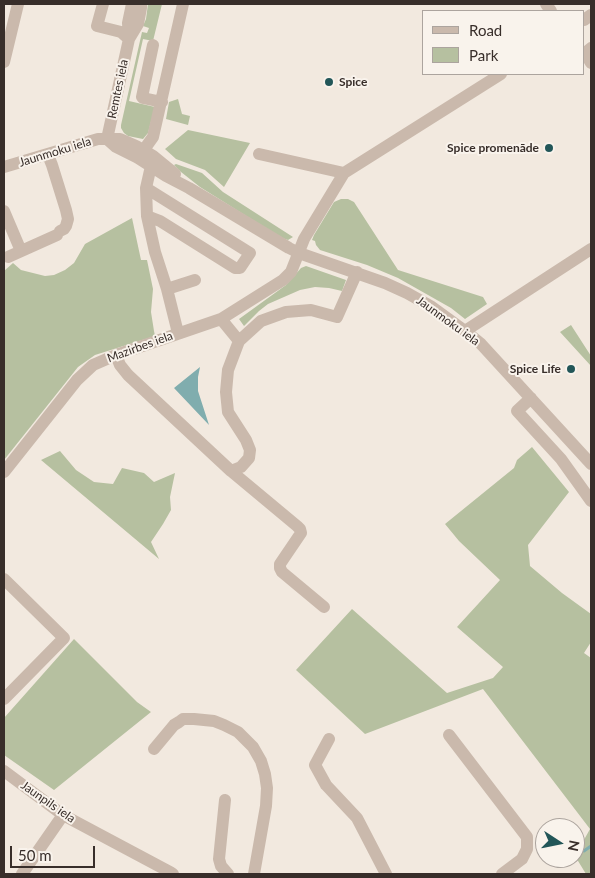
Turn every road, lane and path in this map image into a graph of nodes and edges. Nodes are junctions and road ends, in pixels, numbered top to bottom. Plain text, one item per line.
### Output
1 (18, 4) edge
2 (103, 4) edge
3 (132, 4) edge
4 (141, 4) edge
5 (183, 4) edge
6 (129, 38) junction
7 (153, 46) dead end
8 (591, 48) edge
9 (4, 62) edge
10 (591, 63) edge
11 (499, 75) edge
12 (162, 102) junction
13 (107, 139) junction
14 (48, 154) junction
15 (141, 154) junction
16 (259, 154) dead end
17 (150, 166) junction
18 (4, 167) edge
19 (344, 173) junction
20 (146, 188) junction
21 (189, 188) junction
22 (175, 206) junction
23 (4, 211) edge
24 (154, 218) junction
25 (591, 249) edge
26 (21, 251) junction
27 (299, 253) junction
28 (5, 257) edge
29 (357, 272) junction
30 (195, 280) dead end
31 (167, 289) junction
32 (221, 319) junction
33 (465, 331) junction
34 (178, 333) junction
35 (239, 341) junction
36 (116, 355) junction
37 (531, 398) junction
38 (591, 464) edge
39 (231, 471) junction
40 (4, 472) edge
41 (591, 501) edge
42 (4, 580) edge
43 (324, 607) dead end
44 (4, 699) edge
45 (448, 735) dead end
46 (329, 739) dead end
47 (154, 749) dead end
48 (4, 771) edge
49 (225, 800) dead end
50 (62, 815) junction
51 (22, 874) edge
52 (173, 874) edge
53 (228, 874) edge
54 (254, 874) edge
55 (386, 874) edge
56 (502, 874) edge

1 - 9 street
2 - 6 street
3 - 6 street, Remtes iela
4 - 6 street, Remtes iela
5 - 12 street
6 - 13 street, Remtes iela
7 - 12 street
8 - 10 street
11 - 19 street
12 - 15 street
13 - 14 street, Jaunmoku iela
13 - 15 street, Jaunmoku iela
14 - 18 street, Jaunmoku iela
14 - 26 street
15 - 17 street, Jaunmoku iela
15 - 21 street, Jaunmoku iela
16 - 19 street
17 - 20 street
17 - 21 street, Jaunmoku iela
19 - 27 street, Mazirbes iela
20 - 22 street
20 - 24 street
21 - 27 street, Jaunmoku iela
22 - 24 street
22 - 24 street
23 - 26 street
24 - 31 street
25 - 33 street
26 - 28 street
27 - 29 street, Jaunmoku iela
27 - 32 street, Mazirbes iela
29 - 33 street, Jaunmoku iela
29 - 35 street
30 - 31 street
31 - 34 street
32 - 34 street, Mazirbes iela
32 - 35 street
33 - 37 street, Jaunmoku iela
34 - 36 street, Mazirbes iela
35 - 39 street
36 - 39 street
36 - 40 street, Mazirbes iela
37 - 38 street, Jaunmoku iela
37 - 41 street
39 - 43 street
42 - 44 street
45 - 56 street
46 - 55 street
47 - 54 street
48 - 50 street, Jaunpils iela
49 - 53 street
50 - 51 street
50 - 52 street, Jaunpils iela

